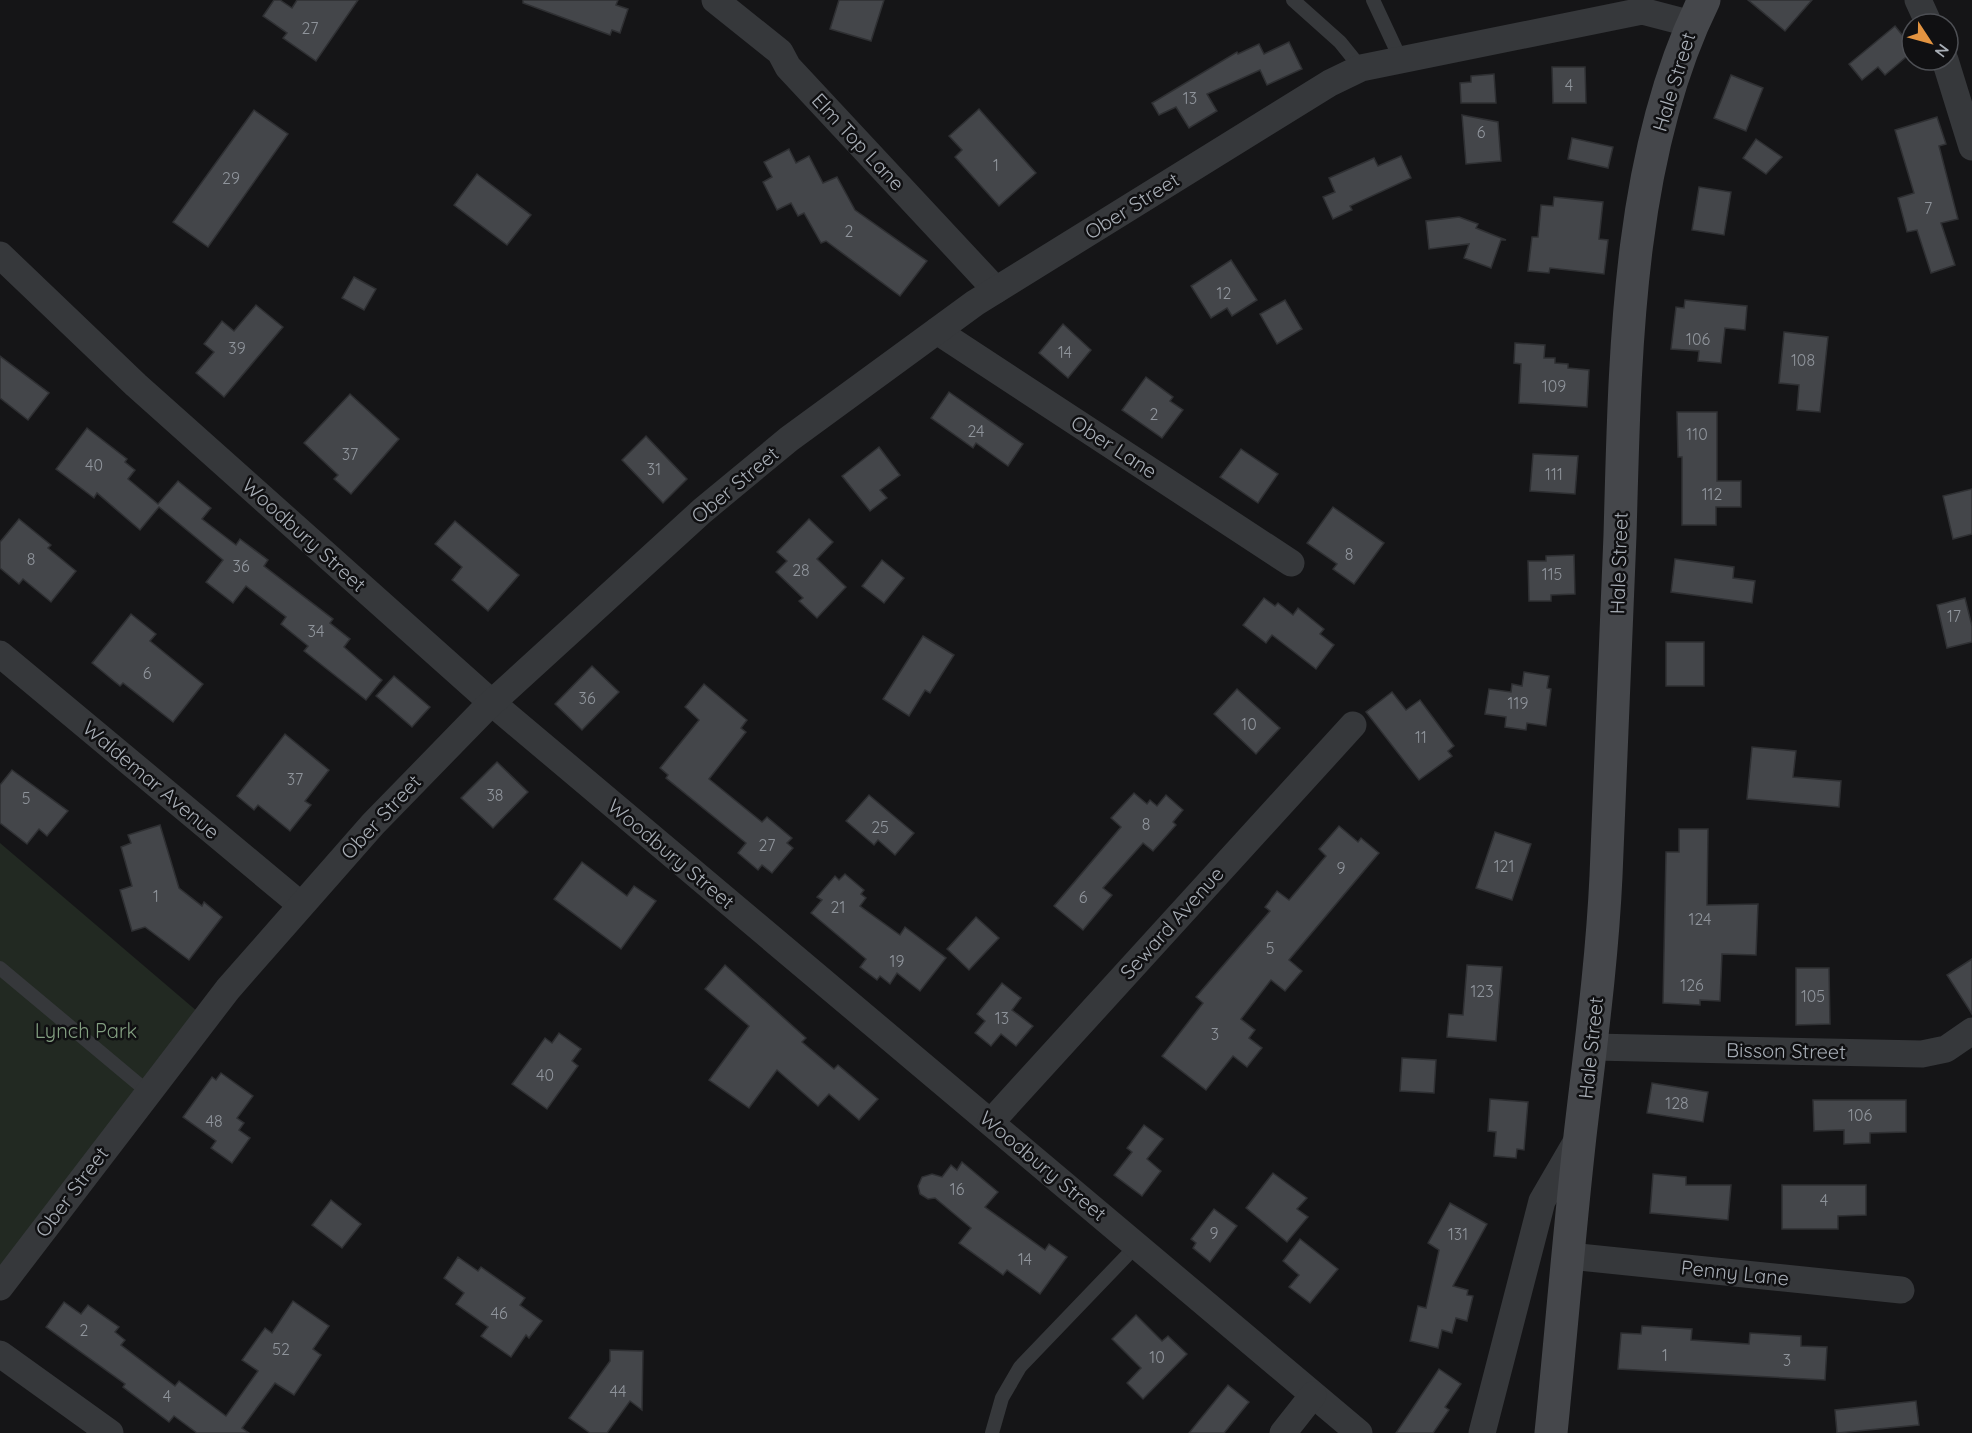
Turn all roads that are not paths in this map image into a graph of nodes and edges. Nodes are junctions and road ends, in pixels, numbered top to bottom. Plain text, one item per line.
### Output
1 (715, 0) edge
2 (1293, 0) edge
3 (1373, 0) edge
4 (1698, 12) edge
5 (1401, 60) junction
6 (1361, 68) junction
7 (1949, 72) edge
8 (1972, 147) edge
9 (0, 255) edge
10 (996, 290) junction
11 (937, 331) junction
12 (1291, 563) dead end
13 (0, 654) edge
14 (491, 702) junction
15 (1353, 725) dead end
16 (301, 905) junction
17 (0, 968) edge
18 (1972, 1031) edge
19 (1593, 1047) junction
20 (148, 1092) junction
21 (991, 1122) junction
22 (1580, 1135) junction
23 (1137, 1245) junction
24 (1569, 1256) junction
25 (0, 1287) edge
26 (1901, 1290) dead end
27 (0, 1354) edge
28 (1313, 1395) junction
29 (110, 1433) edge
30 (992, 1433) edge
31 (1283, 1433) edge
32 (1359, 1433) edge
33 (1482, 1433) edge
34 (1551, 1433) edge

1 - 10 street, Elm Top Lane
2 - 6 lane
3 - 5 lane
4 - 5 street, Ober Street
4 - 19 main road, Hale Street
5 - 6 street, Ober Street
6 - 10 street, Ober Street
7 - 8 street
9 - 14 street, Woodbury Street
10 - 11 street, Ober Street
11 - 12 street, Ober Lane
11 - 14 street, Ober Street
13 - 16 street, Waldemar Avenue
14 - 16 street, Ober Street
14 - 21 street, Woodbury Street
15 - 21 street, Seward Avenue
16 - 20 street, Ober Street
17 - 20 lane
18 - 19 street, Bisson Street
19 - 22 main road, Hale Street
20 - 25 street, Ober Street
21 - 23 street, Woodbury Street
22 - 24 main road, Hale Street
22 - 33 street, Hale Street
23 - 28 street, Woodbury Street
23 - 30 lane
24 - 26 street, Penny Lane
24 - 34 main road, Hale Street
27 - 29 street
28 - 31 street
28 - 32 street, Woodbury Street

